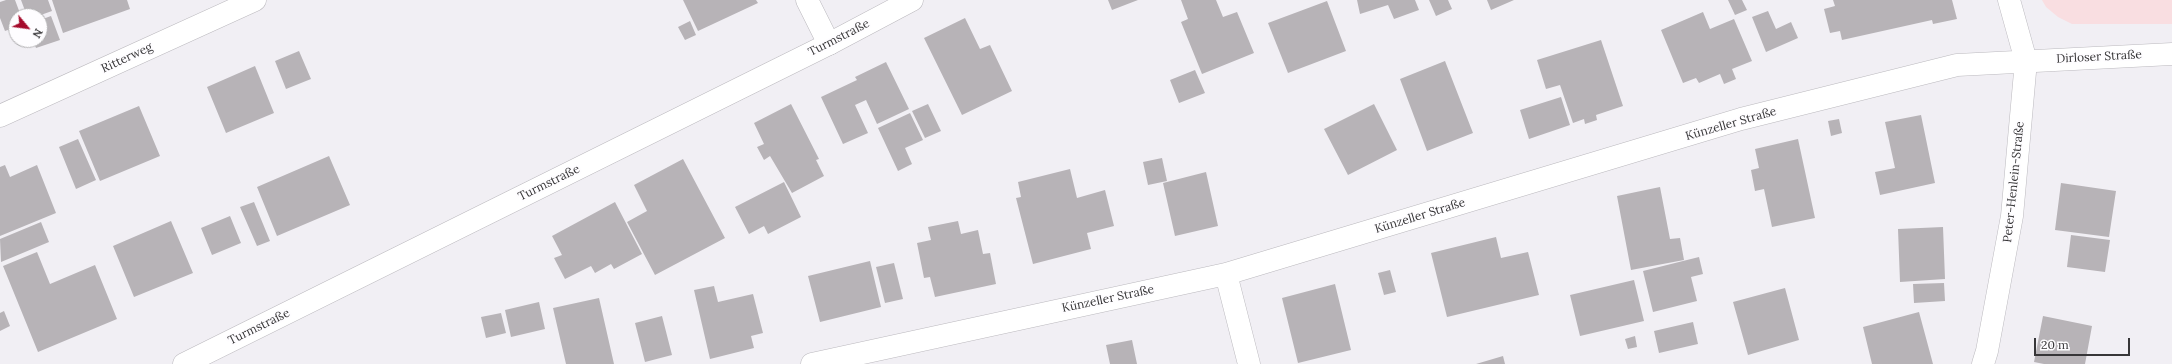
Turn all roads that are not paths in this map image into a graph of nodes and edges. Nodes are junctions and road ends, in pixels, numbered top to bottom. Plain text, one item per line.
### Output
1 (255, 0) edge
2 (807, 0) edge
3 (912, 0) edge
4 (2009, 0) edge
5 (829, 44) junction
6 (2172, 54) edge
7 (2026, 61) junction
8 (0, 116) edge
9 (1226, 274) junction
10 (184, 364) edge
11 (812, 364) edge
12 (1249, 364) edge
13 (1983, 364) edge

1 - 8 street, Ritterweg
2 - 5 street
3 - 5 street, Turmstraße
4 - 7 street, Peter-Henlein-Straße
5 - 10 street, Turmstraße
6 - 7 street, Dirloser Straße
7 - 9 street, Künzeller Straße
7 - 13 street, Peter-Henlein-Straße
9 - 11 street, Künzeller Straße
9 - 12 street

